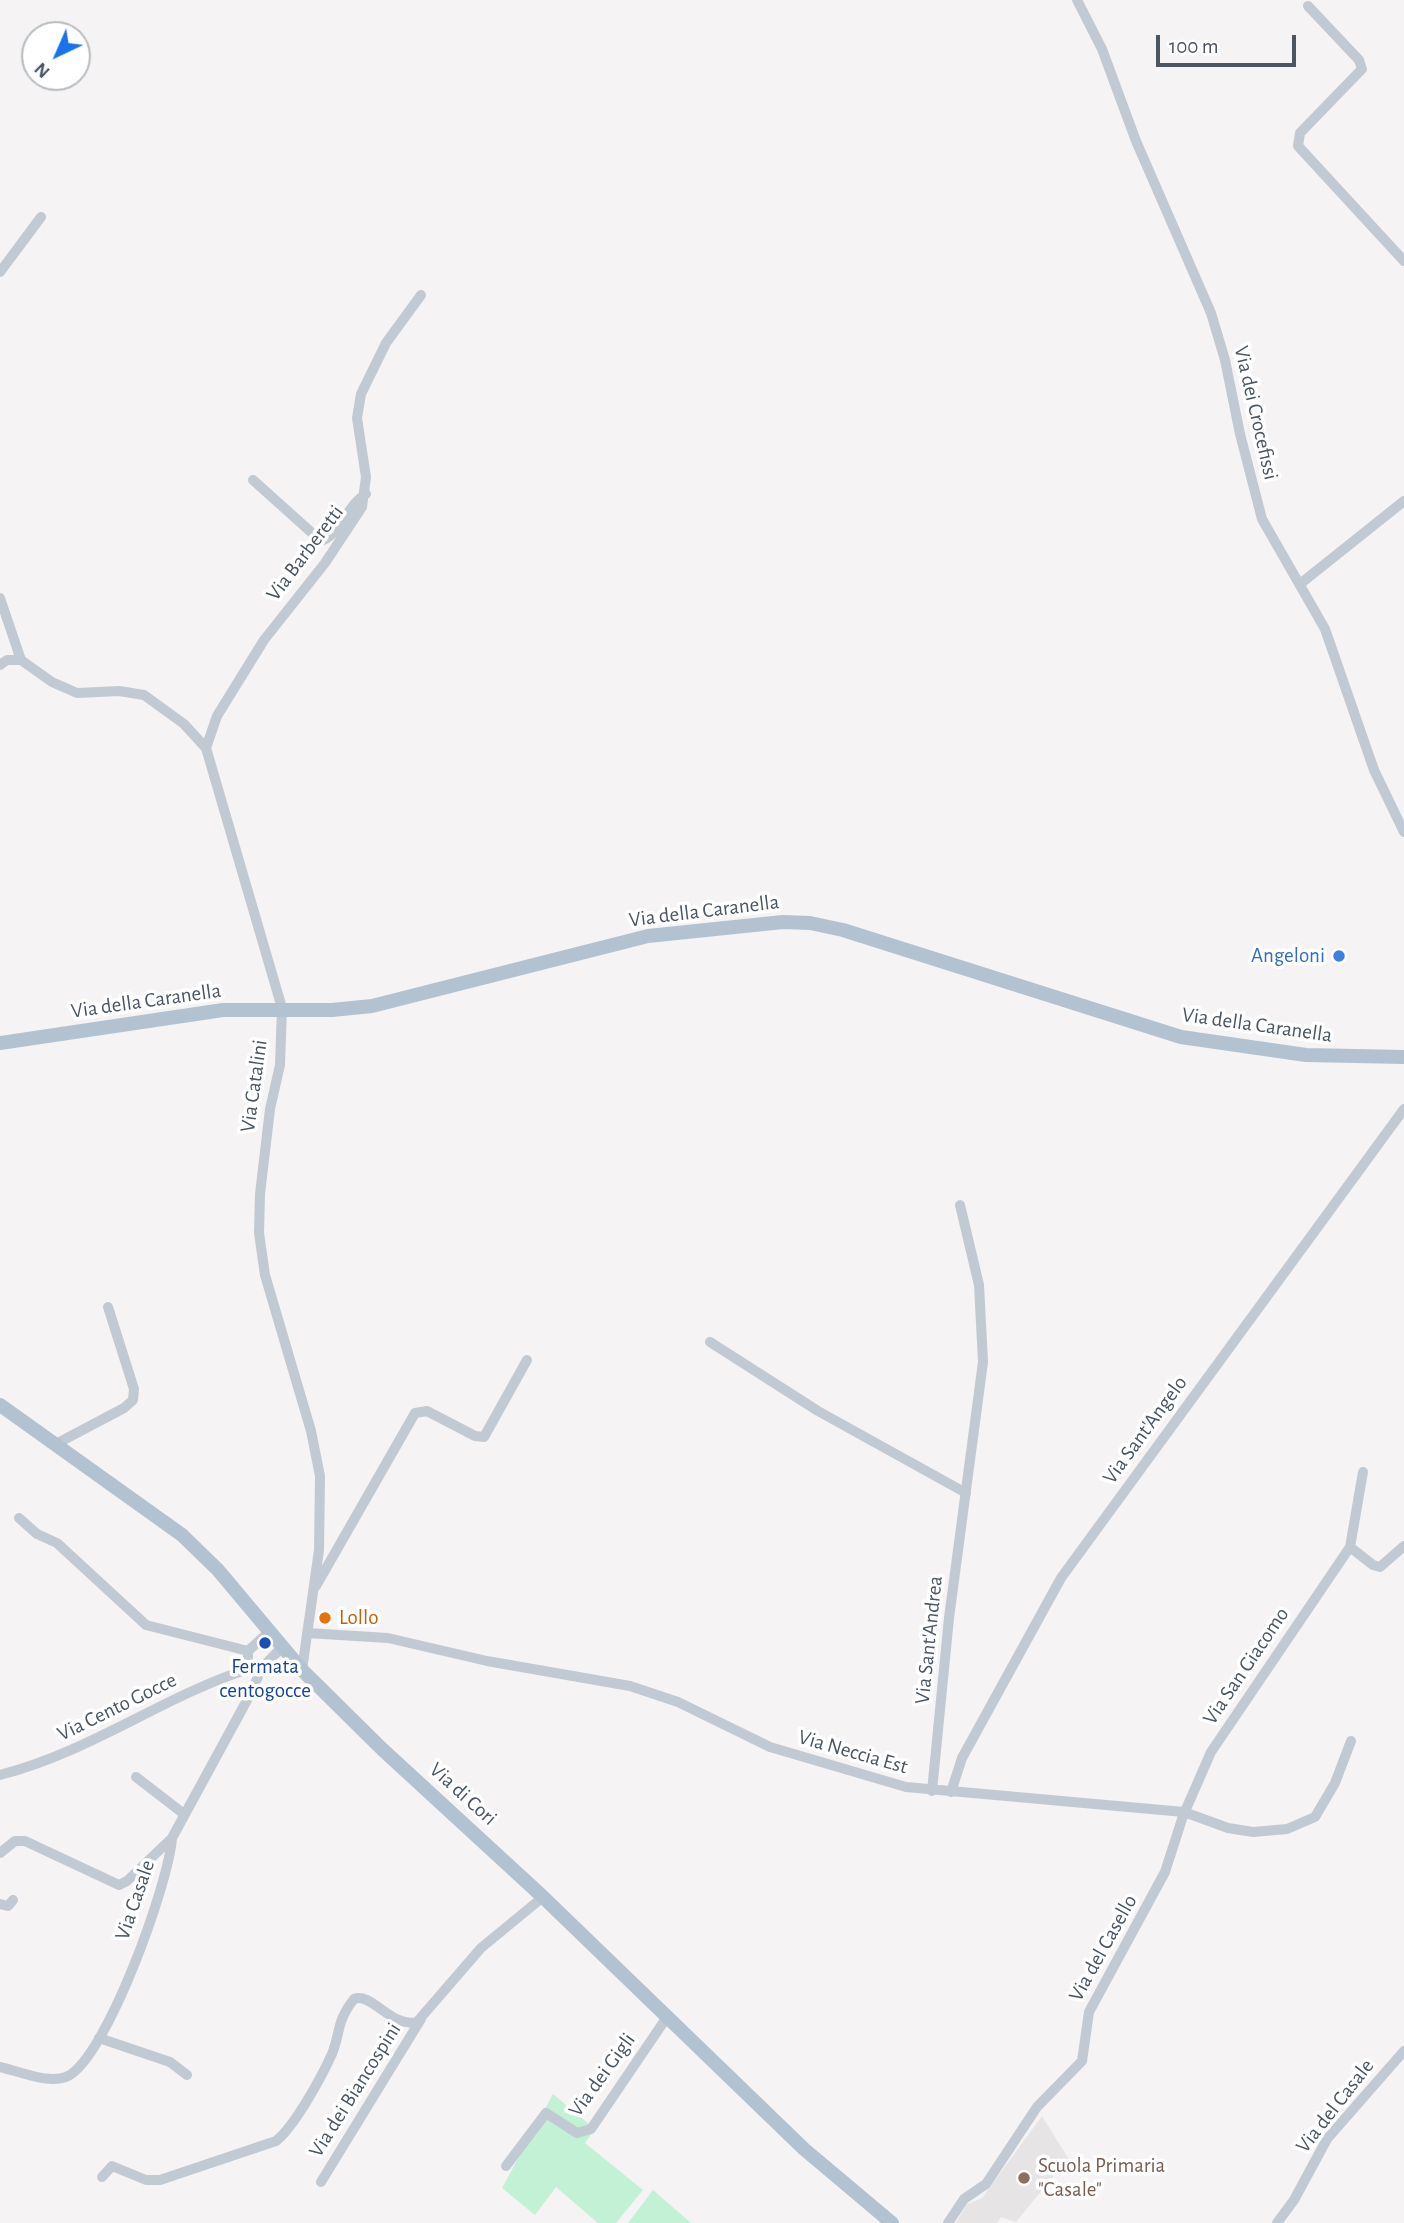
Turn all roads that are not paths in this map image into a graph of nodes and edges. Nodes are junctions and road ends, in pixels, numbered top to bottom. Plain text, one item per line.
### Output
1 (1077, 0) edge
2 (1308, 6) dead end
3 (41, 217) dead end
4 (1404, 261) edge
5 (0, 272) edge
6 (421, 295) dead end
7 (253, 480) dead end
8 (366, 494) junction
9 (1404, 502) edge
10 (1300, 584) junction
11 (0, 598) edge
12 (21, 660) junction
13 (0, 665) edge
14 (206, 748) junction
15 (1404, 832) edge
16 (282, 1008) junction
17 (0, 1043) edge
18 (1404, 1057) edge
19 (1404, 1109) edge
20 (960, 1205) dead end
21 (108, 1307) dead end
22 (710, 1342) dead end
23 (527, 1360) dead end
24 (0, 1405) edge
25 (54, 1445) junction
26 (1363, 1472) dead end
27 (967, 1493) junction
28 (19, 1518) dead end
29 (1404, 1546) edge
30 (1350, 1547) junction
31 (313, 1592) junction
32 (270, 1631) junction
33 (307, 1633) junction
34 (282, 1647) junction
35 (248, 1651) junction
36 (248, 1669) junction
37 (261, 1669) junction
38 (302, 1670) junction
39 (1351, 1741) dead end
40 (0, 1775) edge
41 (136, 1777) dead end
42 (932, 1791) junction
43 (951, 1793) junction
44 (1184, 1812) junction
45 (184, 1814) junction
46 (172, 1838) junction
47 (0, 1853) edge
48 (543, 1897) junction
49 (13, 1900) dead end
50 (0, 1904) edge
51 (667, 2017) junction
52 (421, 2019) junction
53 (99, 2038) junction
54 (1404, 2051) edge
55 (0, 2067) edge
56 (187, 2075) dead end
57 (506, 2166) dead end
58 (102, 2177) dead end
59 (321, 2182) dead end
60 (892, 2223) edge
61 (948, 2223) edge
62 (1277, 2223) edge

1 - 10 street, Via dei Crocefissi
2 - 4 street
3 - 5 street
6 - 8 street, Via Barberetti
7 - 8 street
8 - 14 street, Via Barberetti
9 - 10 street
10 - 15 street, Via dei Crocefissi
11 - 12 street
12 - 13 street
12 - 14 street, Via Catalini
14 - 16 street, Via Catalini
16 - 17 main road, Via della Caranella
16 - 18 main road, Via della Caranella
16 - 31 street, Via Catalini
19 - 43 street, Via Sant'Angelo
20 - 27 street, Via Sant'Andrea
21 - 25 street
22 - 27 street
23 - 31 street
24 - 25 main road, Via di Cori
25 - 32 main road, Via di Cori
26 - 30 street, Via San Giacomo
27 - 42 street, Via Sant'Andrea
28 - 35 street
29 - 30 street
30 - 44 street, Via San Giacomo
31 - 33 street, Via Catalini
32 - 34 main road, Via di Cori
32 - 35 street
33 - 38 street, Via Catalini
33 - 42 street, Via Neccia Est
34 - 37 street, Via Casale
34 - 38 main road, Via di Cori
35 - 36 street
36 - 37 street
36 - 40 street, Via Cento Gocce
37 - 45 street, Via Casale
38 - 48 main road, Via di Cori
39 - 44 street, Via Neccia Est
41 - 45 street
42 - 43 street, Via Neccia Est
43 - 44 street, Via Neccia Est
44 - 61 street, Via del Casello
45 - 46 street, Via Casale
46 - 47 street
46 - 53 street, Via Casale
48 - 51 main road, Via di Cori
48 - 52 street, Via dei Biancospini
49 - 50 street
51 - 57 street, Via dei Gigli
51 - 60 main road, Via di Cori
52 - 58 street, Via dei Biancospini
52 - 59 street, Via dei Biancospini
53 - 55 street, Via Casale
53 - 56 street
54 - 62 street, Via del Casale

